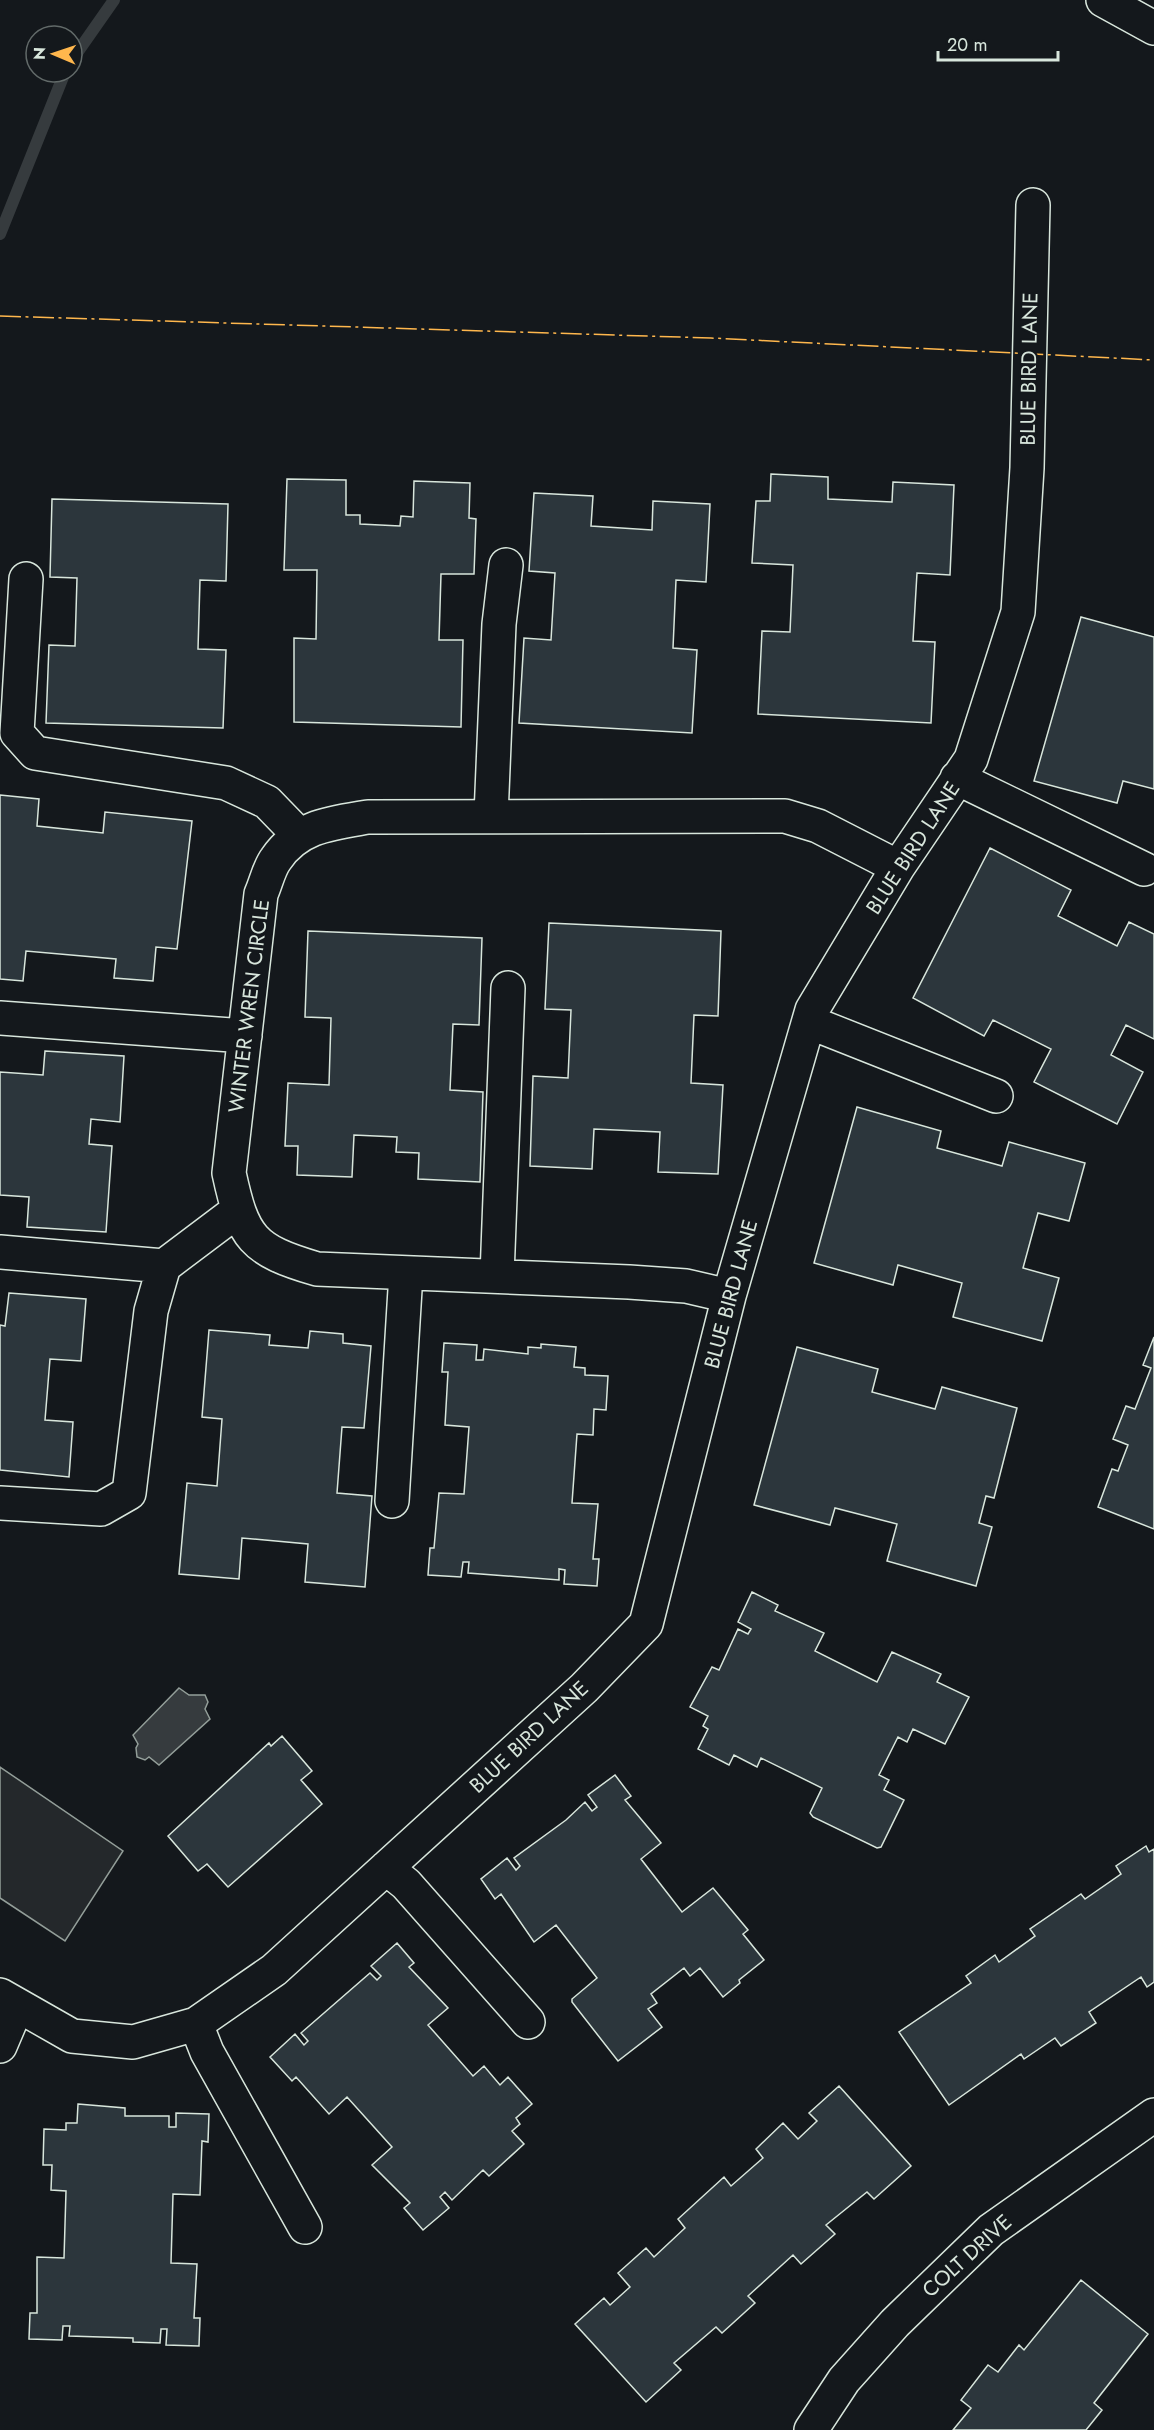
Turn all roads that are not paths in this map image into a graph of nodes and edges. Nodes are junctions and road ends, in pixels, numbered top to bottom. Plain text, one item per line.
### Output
1 (1103, 0) edge
2 (1154, 28) edge
3 (1033, 205) dead end
4 (506, 565) dead end
5 (26, 579) dead end
6 (957, 778) junction
7 (491, 816) junction
8 (298, 834) junction
9 (898, 867) junction
10 (1144, 869) dead end
11 (508, 988) dead end
12 (0, 1018) edge
13 (809, 1022) junction
14 (245, 1036) junction
15 (996, 1096) dead end
16 (237, 1211) junction
17 (0, 1252) edge
18 (164, 1266) junction
19 (406, 1273) junction
20 (497, 1276) junction
21 (729, 1296) junction
22 (392, 1501) dead end
23 (0, 1503) edge
24 (386, 1868) junction
25 (8, 2000) edge
26 (528, 2022) dead end
27 (196, 2024) junction
28 (0, 2046) edge
29 (1154, 2115) edge
30 (305, 2227) dead end
31 (811, 2430) edge

1 - 2 street
3 - 6 street, BLUE BIRD LANE
4 - 7 street
5 - 8 street
6 - 9 street, BLUE BIRD LANE
6 - 10 street
7 - 8 street, WINTER WREN CIRCLE
7 - 9 street, WINTER WREN CIRCLE
8 - 14 street, WINTER WREN CIRCLE
9 - 13 street, BLUE BIRD LANE
11 - 20 street
12 - 14 street
13 - 15 street
13 - 21 street, BLUE BIRD LANE
14 - 16 street, WINTER WREN CIRCLE
16 - 18 street
16 - 19 street, WINTER WREN CIRCLE
17 - 18 street
18 - 23 street
19 - 20 street, WINTER WREN CIRCLE
19 - 22 street
20 - 21 street, WINTER WREN CIRCLE
21 - 24 street, BLUE BIRD LANE
24 - 26 street
24 - 27 street, BLUE BIRD LANE
25 - 27 street, BLUE BIRD LANE
25 - 28 street
27 - 30 street
29 - 31 street, COLT DRIVE

